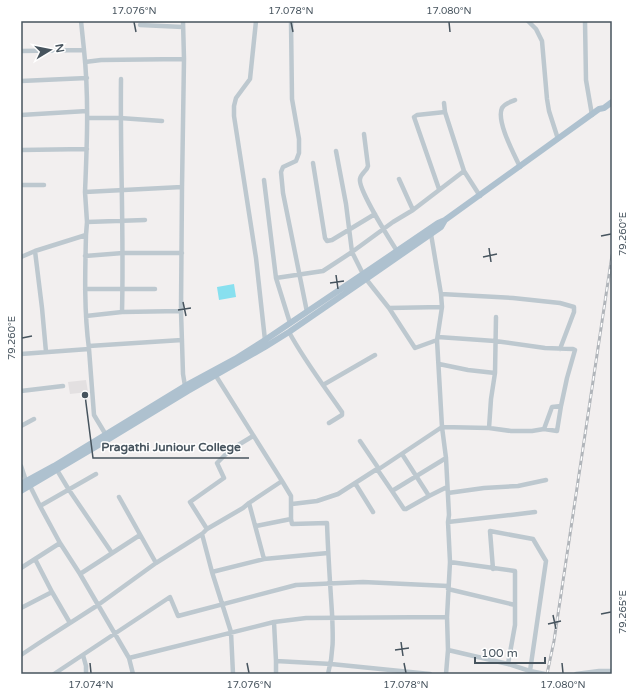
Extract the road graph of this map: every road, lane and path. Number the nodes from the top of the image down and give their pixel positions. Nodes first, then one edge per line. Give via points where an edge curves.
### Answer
1 (81, 21) edge
2 (183, 21) edge
3 (256, 21) edge
4 (291, 21) edge
5 (528, 21) edge
6 (585, 21) edge
7 (140, 24) dead end
8 (183, 27) junction
9 (84, 50) junction
10 (21, 51) edge
11 (184, 59) junction
12 (85, 62) junction
13 (87, 78) junction
14 (121, 79) dead end
15 (21, 81) edge
16 (612, 97) edge
17 (516, 100) dead end
18 (612, 102) edge
19 (444, 103) dead end
20 (599, 109) junction
21 (87, 111) junction
22 (445, 112) junction
23 (21, 115) edge
24 (592, 115) junction
25 (87, 118) junction
26 (120, 118) junction
27 (162, 121) dead end
28 (364, 134) dead end
29 (558, 139) junction
30 (87, 149) junction
31 (21, 150) edge
32 (336, 151) dead end
33 (313, 163) dead end
34 (520, 167) junction
35 (464, 171) junction
36 (399, 179) dead end
37 (264, 180) dead end
38 (44, 184) dead end
39 (21, 185) edge
40 (182, 187) junction
41 (440, 189) junction
42 (122, 190) junction
43 (85, 192) junction
44 (480, 196) junction
45 (413, 210) junction
46 (375, 214) junction
47 (122, 220) junction
48 (145, 220) dead end
49 (445, 220) junction
50 (87, 222) junction
51 (384, 229) junction
52 (349, 230) junction
53 (431, 234) junction
54 (86, 235) junction
55 (35, 251) junction
56 (397, 251) junction
57 (182, 252) junction
58 (352, 252) junction
59 (123, 253) junction
60 (85, 256) junction
61 (21, 257) edge
62 (300, 275) junction
63 (365, 277) junction
64 (276, 278) junction
65 (85, 289) junction
66 (155, 289) dead end
67 (123, 290) junction
68 (441, 294) junction
69 (442, 307) junction
70 (389, 308) junction
71 (181, 310) junction
72 (122, 312) junction
73 (307, 312) junction
74 (86, 316) junction
75 (496, 317) dead end
76 (290, 324) junction
77 (289, 332) junction
78 (438, 338) junction
79 (182, 340) junction
80 (266, 340) junction
81 (496, 341) junction
82 (89, 347) junction
83 (560, 349) junction
84 (46, 352) junction
85 (21, 354) edge
86 (374, 355) dead end
87 (438, 364) junction
88 (495, 373) junction
89 (216, 376) junction
90 (323, 385) junction
91 (63, 386) dead end
92 (186, 386) junction
93 (21, 391) edge
94 (561, 406) junction
95 (34, 419) dead end
96 (329, 423) dead end
97 (21, 426) edge
98 (442, 428) junction
99 (489, 428) junction
100 (544, 429) junction
101 (106, 435) junction
102 (253, 436) junction
103 (360, 441) dead end
104 (402, 454) junction
105 (446, 458) junction
106 (21, 466) edge
107 (57, 470) junction
108 (96, 474) dead end
109 (416, 476) junction
110 (546, 480) dead end
111 (282, 481) junction
112 (355, 483) junction
113 (26, 484) edge
114 (448, 487) junction
115 (69, 490) junction
116 (21, 491) edge
117 (392, 491) junction
118 (448, 493) junction
119 (429, 496) junction
120 (119, 498) dead end
121 (249, 502) junction
122 (292, 504) junction
123 (40, 506) junction
124 (373, 512) dead end
125 (535, 512) dead end
126 (291, 519) junction
127 (448, 522) junction
128 (256, 526) junction
129 (207, 529) junction
130 (202, 534) junction
131 (140, 535) junction
132 (60, 543) junction
133 (112, 553) junction
134 (328, 553) junction
135 (35, 559) junction
136 (264, 559) junction
137 (450, 562) junction
138 (156, 563) junction
139 (21, 568) edge
140 (494, 569) junction
141 (212, 572) junction
142 (80, 574) junction
143 (331, 584) junction
144 (448, 587) junction
145 (52, 592) junction
146 (223, 604) junction
147 (98, 605) junction
148 (515, 605) junction
149 (21, 608) edge
150 (447, 617) junction
151 (332, 618) junction
152 (274, 622) junction
153 (70, 623) junction
154 (230, 632) junction
155 (115, 634) junction
156 (448, 650) junction
157 (21, 655) edge
158 (83, 655) junction
159 (129, 658) junction
160 (276, 661) junction
161 (331, 664) junction
162 (508, 664) junction
163 (379, 671) edge
164 (530, 671) junction
165 (612, 671) edge
166 (54, 674) edge
167 (86, 674) edge
168 (131, 674) edge
169 (233, 674) edge
170 (276, 674) edge
171 (328, 674) edge
172 (430, 674) edge
173 (446, 674) edge
174 (545, 674) edge
175 (576, 674) edge

1 - 9 street
2 - 8 street
3 - 80 street via 250,79 236,98 234,116
4 - 62 street via 292,99 299,153 296,161 283,167 281,172
5 - 29 street via 542,41 547,99
6 - 24 street via 586,80
7 - 8 street
8 - 11 street
9 - 10 street
9 - 12 street
11 - 12 street
11 - 40 street
12 - 13 street
13 - 15 street
13 - 21 street
14 - 26 street
16 - 20 main road
17 - 34 street via 505,105 500,115
18 - 20 main road
19 - 22 street
20 - 24 main road
21 - 23 street
21 - 25 street
22 - 35 street
22 - 41 street via 414,117
24 - 29 main road
25 - 26 street
25 - 30 street
26 - 27 street
26 - 42 street
28 - 46 street via 368,166 360,179 360,185
29 - 34 main road
30 - 31 street
30 - 43 street
32 - 52 street
33 - 52 street via 325,238 327,241 332,240
34 - 44 main road
35 - 41 street
35 - 44 street
36 - 45 street
37 - 64 street
38 - 39 street
40 - 42 street
40 - 57 street
41 - 45 street
42 - 43 street
42 - 47 street
43 - 50 street
44 - 49 main road
45 - 51 street
46 - 51 street
46 - 52 street
47 - 48 street
47 - 50 street
47 - 59 street
49 - 53 main road via 441,227
49 - 56 main road
50 - 54 street
51 - 56 street
51 - 58 street
52 - 58 street
53 - 63 main road
53 - 68 street
54 - 55 street
54 - 60 street
55 - 61 street
55 - 84 street
56 - 63 main road
57 - 59 street
57 - 71 street
58 - 62 street via 323,271
58 - 63 street
59 - 60 street
59 - 67 street
60 - 65 street
62 - 64 street
62 - 73 street
63 - 70 street
63 - 73 main road
63 - 77 main road
64 - 76 street
65 - 67 street
65 - 74 street
66 - 67 street
67 - 72 street
68 - 69 street
68 - 83 street via 513,298 574,307
69 - 70 street
69 - 78 street
70 - 78 street via 415,348
71 - 72 street
71 - 79 street
72 - 74 street
73 - 76 main road
74 - 82 street
75 - 81 street
76 - 80 main road
77 - 89 main road
77 - 90 street
78 - 81 street
78 - 87 street
79 - 82 street
79 - 92 street
80 - 92 main road
81 - 83 street
81 - 88 street
82 - 84 street
82 - 101 street via 94,415
83 - 94 street via 575,350
84 - 85 street
86 - 90 street
87 - 88 street
87 - 98 street
88 - 99 street
89 - 102 street
89 - 107 main road
90 - 96 street via 342,413
91 - 93 street
92 - 101 main road
94 - 100 street via 552,407
94 - 100 street via 557,431
95 - 97 street
98 - 99 street
98 - 104 street
98 - 105 street
99 - 100 street via 511,431
101 - 113 main road
102 - 111 street
102 - 129 street via 230,450 217,464 224,478 190,502
103 - 104 street via 379,469
104 - 109 street
105 - 109 street
105 - 114 street
106 - 113 street
107 - 113 main road
107 - 115 street
108 - 115 street
109 - 117 street
109 - 119 street
110 - 118 street via 518,486
111 - 121 street
111 - 122 street via 290,493
112 - 117 street via 377,469
112 - 122 street via 328,499
112 - 124 street
113 - 116 main road
113 - 123 street
114 - 118 street
114 - 119 street
115 - 123 street
115 - 133 street
117 - 119 street via 406,510
118 - 127 street
120 - 131 street
121 - 128 street
121 - 129 street
122 - 126 street
123 - 132 street
125 - 127 street
126 - 128 street
126 - 134 street via 291,523 294,524 327,523
127 - 137 street
128 - 136 street
129 - 130 street
130 - 138 street
130 - 141 street
131 - 133 street
131 - 138 street
132 - 135 street
132 - 142 street
133 - 142 street
134 - 136 street
134 - 143 street
135 - 139 street
135 - 145 street
136 - 141 street
137 - 140 street
137 - 144 street
138 - 147 street
140 - 148 street via 515,572
140 - 164 street via 490,531 533,539 546,561
141 - 146 street
142 - 147 street
143 - 144 street via 363,582
143 - 146 street via 296,585
143 - 151 street
144 - 148 street
144 - 150 street
145 - 149 street
145 - 153 street
146 - 154 street
146 - 155 street via 178,616 170,597
147 - 153 street
147 - 155 street
148 - 162 street via 515,625
150 - 151 street
150 - 156 street
151 - 152 street
151 - 161 street
152 - 154 street
152 - 160 street
153 - 157 street
154 - 159 street
154 - 169 street
155 - 158 street
155 - 159 street
156 - 162 street
156 - 173 street
158 - 166 street
158 - 167 street
159 - 168 street
160 - 161 street
160 - 170 street
161 - 163 street
161 - 171 street
162 - 164 street
163 - 172 street
164 - 174 street
165 - 175 street

